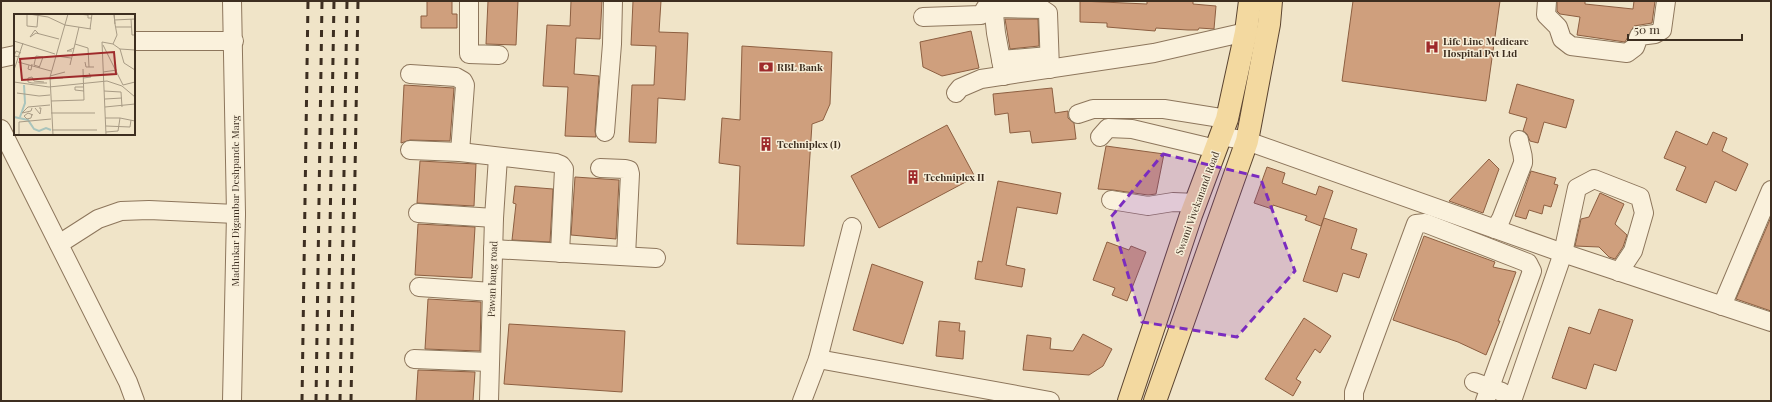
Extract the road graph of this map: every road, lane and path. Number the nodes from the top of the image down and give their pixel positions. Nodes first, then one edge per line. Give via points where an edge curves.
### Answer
1 (232, 1) edge
2 (469, 1) edge
3 (613, 1) edge
4 (990, 1) edge
5 (1250, 1) edge
6 (1271, 1) edge
7 (1547, 1) edge
8 (1666, 1) edge
9 (923, 17) dead end
10 (1246, 32) junction
11 (135, 41) edge
12 (234, 41) junction
13 (14, 55) edge
14 (499, 55) dead end
15 (1, 58) edge
16 (1049, 63) junction
17 (1002, 68) junction
18 (410, 74) dead end
19 (956, 93) dead end
20 (1078, 114) dead end
21 (1, 129) edge
22 (605, 132) dead end
23 (1221, 135) junction
24 (1100, 137) dead end
25 (1519, 140) dead end
26 (1247, 141) junction
27 (410, 150) dead end
28 (460, 152) junction
29 (498, 157) junction
30 (600, 168) dead end
31 (1771, 190) edge
32 (1111, 200) dead end
33 (1197, 203) junction
34 (418, 213) dead end
35 (236, 214) junction
36 (494, 218) junction
37 (1427, 220) junction
38 (852, 226) dead end
39 (1495, 229) junction
40 (59, 244) junction
41 (493, 249) junction
42 (560, 253) junction
43 (1563, 253) junction
44 (626, 256) junction
45 (656, 258) dead end
46 (1619, 272) junction
47 (419, 287) dead end
48 (492, 292) junction
49 (1722, 306) junction
50 (1771, 322) edge
51 (818, 358) junction
52 (414, 359) dead end
53 (490, 362) junction
54 (1483, 390) edge
55 (1513, 399) edge
56 (135, 401) edge
57 (232, 401) edge
58 (489, 401) edge
59 (496, 401) edge
60 (802, 401) edge
61 (1050, 401) edge
62 (1129, 401) edge
63 (1155, 401) edge
64 (1354, 401) edge

1 - 12 street, Madhukar Digambar Deshpande Marg
2 - 14 street via 469,54
3 - 22 street
4 - 9 street via 981,15
5 - 10 main road, Swami Vivekanand Road
6 - 26 main road
7 - 8 street via 1546,15 1558,27 1562,39 1571,46 1627,53 1635,47 1639,36 1655,34 1662,30
10 - 16 street via 1154,53
10 - 23 main road, Swami Vivekanand Road
11 - 12 street
12 - 35 street, Madhukar Digambar Deshpande Marg
13 - 15 street
16 - 17 street
16 - 17 street via 1048,13 1042,9 998,8 994,14
17 - 19 street via 960,88
18 - 28 street via 456,77 463,81 465,85
20 - 23 street via 1093,108 1164,109
21 - 40 street
23 - 24 street via 1108,128
23 - 26 street
23 - 33 main road, Swami Vivekanand Road
25 - 39 street via 1524,157 1523,163
26 - 37 street
26 - 63 main road
27 - 28 street
28 - 29 street
29 - 36 street, Pawan baug road
29 - 42 street via 556,163 564,169
30 - 44 street via 625,169 630,174
31 - 49 street
32 - 33 street via 1148,206 1173,202
33 - 62 main road, Swami Vivekanand Road
34 - 36 street
35 - 40 street via 121,211 98,219
35 - 57 street, Madhukar Digambar Deshpande Marg
36 - 41 street, Pawan baug road
37 - 39 street
37 - 54 street via 1528,263 1532,271
37 - 64 street via 1416,224 1354,392
38 - 51 street
39 - 43 street
40 - 56 street
41 - 42 street
41 - 48 street, Pawan baug road
42 - 44 street
43 - 46 street
43 - 46 street via 1577,188 1594,179 1640,197 1644,213 1633,251
43 - 55 street
44 - 45 street
46 - 49 street
47 - 48 street
48 - 53 street, Pawan baug road
49 - 50 street
51 - 60 street
51 - 61 street
52 - 53 street
53 - 58 street, Pawan baug road
54 - 55 street
58 - 59 street

